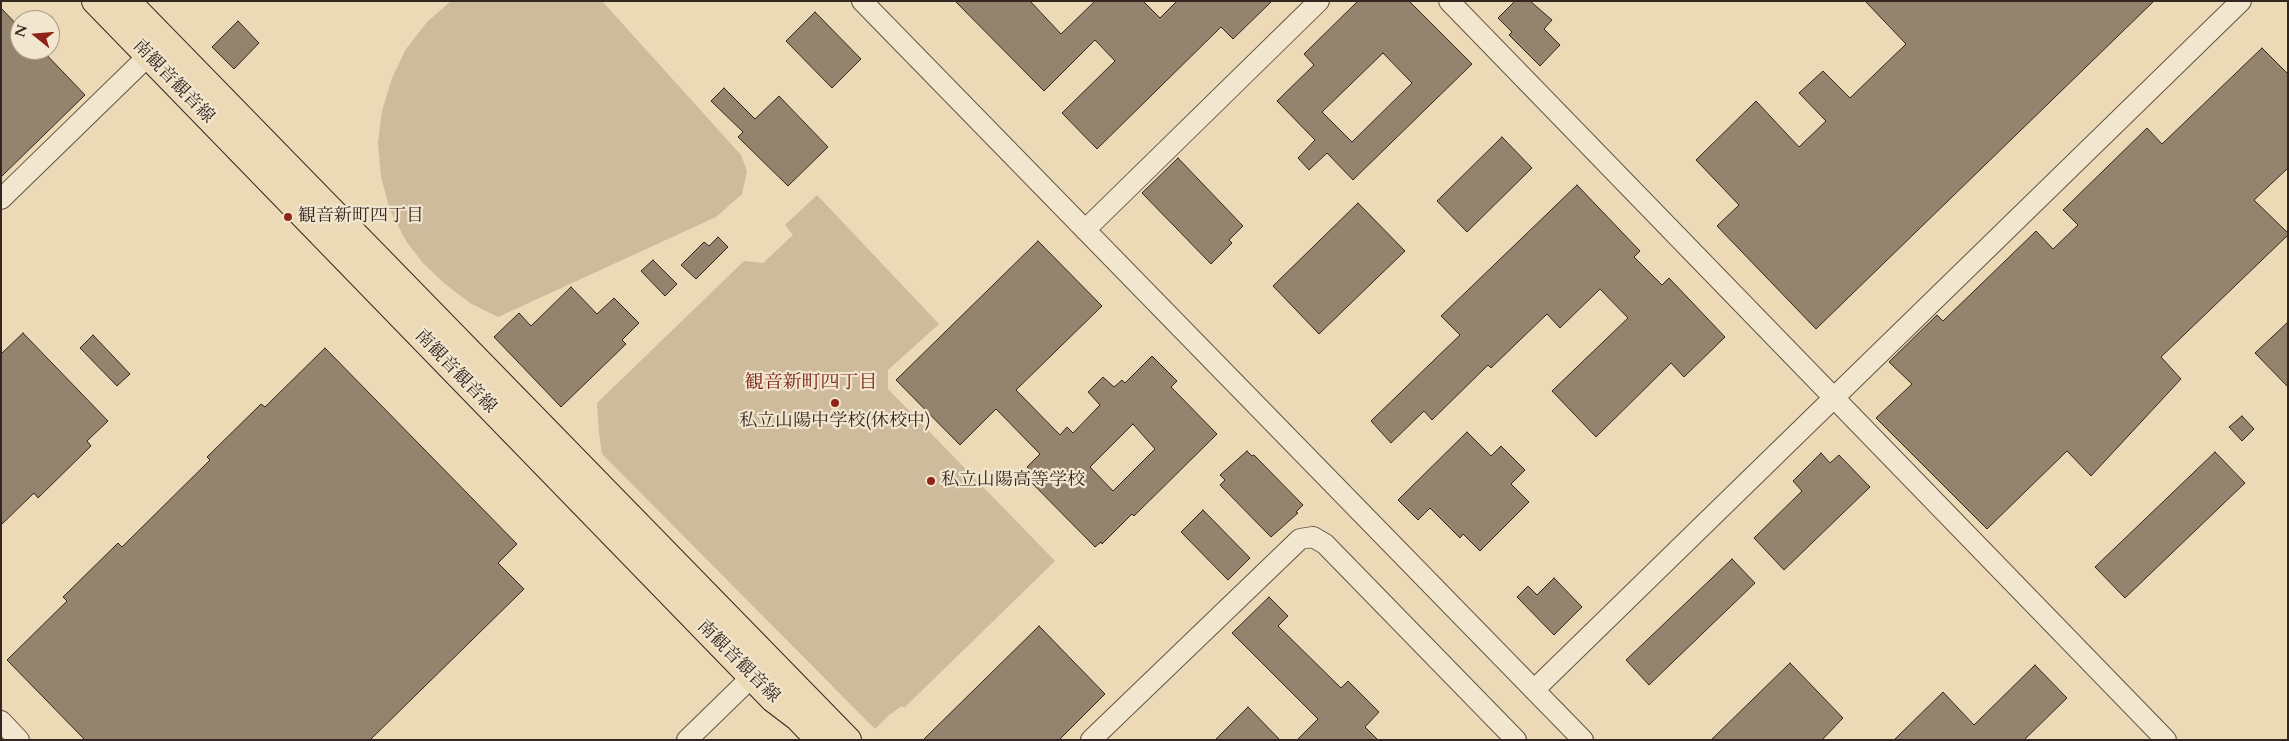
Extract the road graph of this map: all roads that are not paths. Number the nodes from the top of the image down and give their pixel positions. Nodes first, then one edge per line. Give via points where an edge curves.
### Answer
1 (95, 1) edge
2 (127, 1) edge
3 (862, 1) edge
4 (1319, 1) edge
5 (1449, 1) edge
6 (2241, 1) edge
7 (148, 56) junction
8 (1, 199) edge
9 (1085, 230) junction
10 (1835, 398) junction
11 (761, 668) junction
12 (1534, 690) junction
13 (1, 721) edge
14 (19, 740) edge
15 (687, 740) edge
16 (819, 740) edge
17 (848, 740) edge
18 (1091, 740) edge
19 (1516, 740) edge
20 (1583, 740) edge
21 (2166, 740) edge

1 - 7 main road, 南観音観音線
2 - 11 main road, 南観音観音線
3 - 9 street
4 - 9 street
5 - 10 street
6 - 10 street
7 - 8 street
7 - 11 main road, 南観音観音線
9 - 12 street
10 - 12 street
10 - 21 street
11 - 15 street
11 - 16 main road, 南観音観音線 via 773,699
11 - 17 main road, 南観音観音線
12 - 20 street
13 - 14 street
18 - 19 street via 1300,539 1313,537 1325,544

